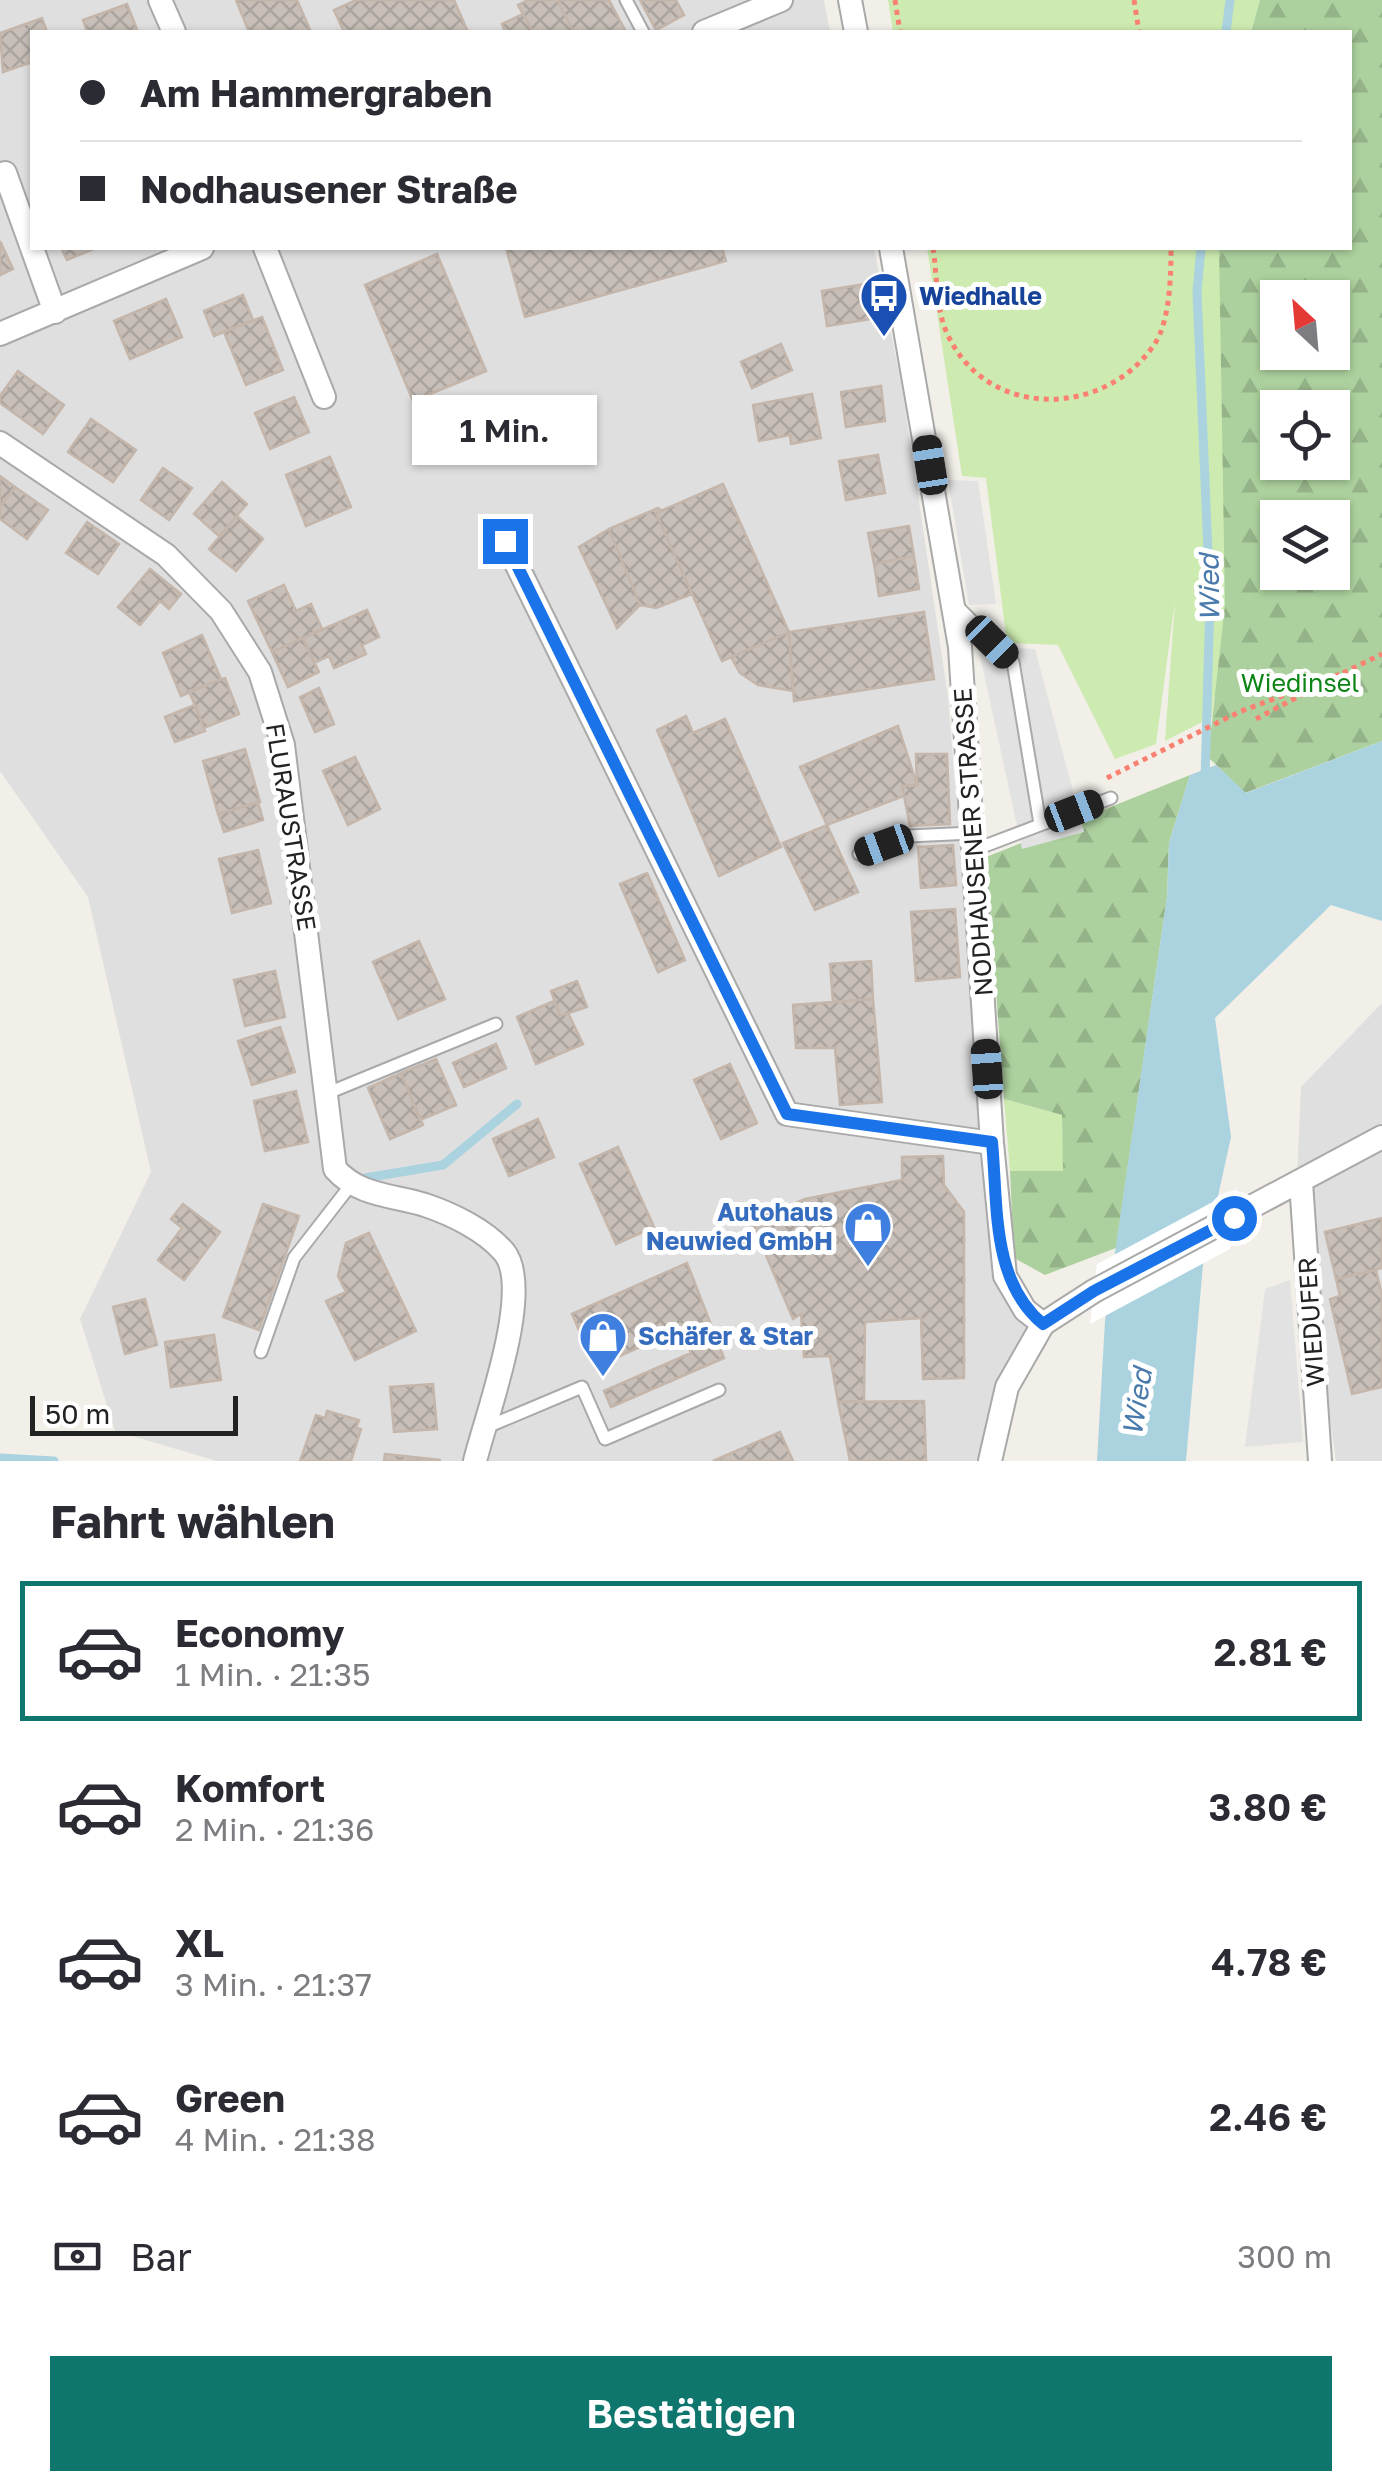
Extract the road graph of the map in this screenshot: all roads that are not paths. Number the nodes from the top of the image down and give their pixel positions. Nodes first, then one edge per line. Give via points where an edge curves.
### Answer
1 (160, 0) edge
2 (626, 0) edge
3 (781, 0) edge
4 (850, 0) edge
5 (173, 30) edge
6 (642, 30) edge
7 (709, 30) edge
8 (856, 30) edge
9 (5, 173) dead end
10 (30, 241) edge
11 (33, 250) edge
12 (197, 250) edge
13 (266, 250) edge
14 (890, 250) edge
15 (56, 312) junction
16 (0, 334) edge
17 (324, 397) dead end
18 (0, 443) edge
19 (505, 541) dead end
20 (952, 601) junction
21 (1111, 798) dead end
22 (1040, 824) junction
23 (973, 841) junction
24 (859, 854) dead end
25 (496, 1024) dead end
26 (328, 1093) junction
27 (1382, 1136) edge
28 (992, 1142) junction
29 (1301, 1182) junction
30 (350, 1186) junction
31 (1043, 1324) junction
32 (261, 1352) dead end
33 (720, 1390) dead end
34 (483, 1429) junction
35 (476, 1461) edge
36 (990, 1461) edge
37 (1320, 1461) edge

1 - 5 street
2 - 6 lane
3 - 7 street
4 - 8 street
9 - 10 street
11 - 15 street
12 - 15 street
13 - 17 street
14 - 20 street, NODHAUSENER STRASSE
15 - 16 street
18 - 26 street, FLURAUSTRASSE via 166,555 221,610 260,672 283,745
19 - 28 street via 787,1114
20 - 22 lane via 1013,662
20 - 23 street, NODHAUSENER STRASSE
21 - 22 lane
22 - 23 lane
23 - 24 lane via 909,836
23 - 28 street, NODHAUSENER STRASSE
25 - 26 lane
26 - 30 street, FLURAUSTRASSE via 335,1169
27 - 29 street
28 - 31 street, NODHAUSENER STRASSE via 1006,1276
29 - 31 street
29 - 37 street, WIEDUFER
30 - 32 lane via 294,1258
30 - 34 street via 428,1206 473,1226 506,1254 516,1294
31 - 36 street via 1008,1387
33 - 34 lane via 606,1439 582,1386
34 - 35 street

